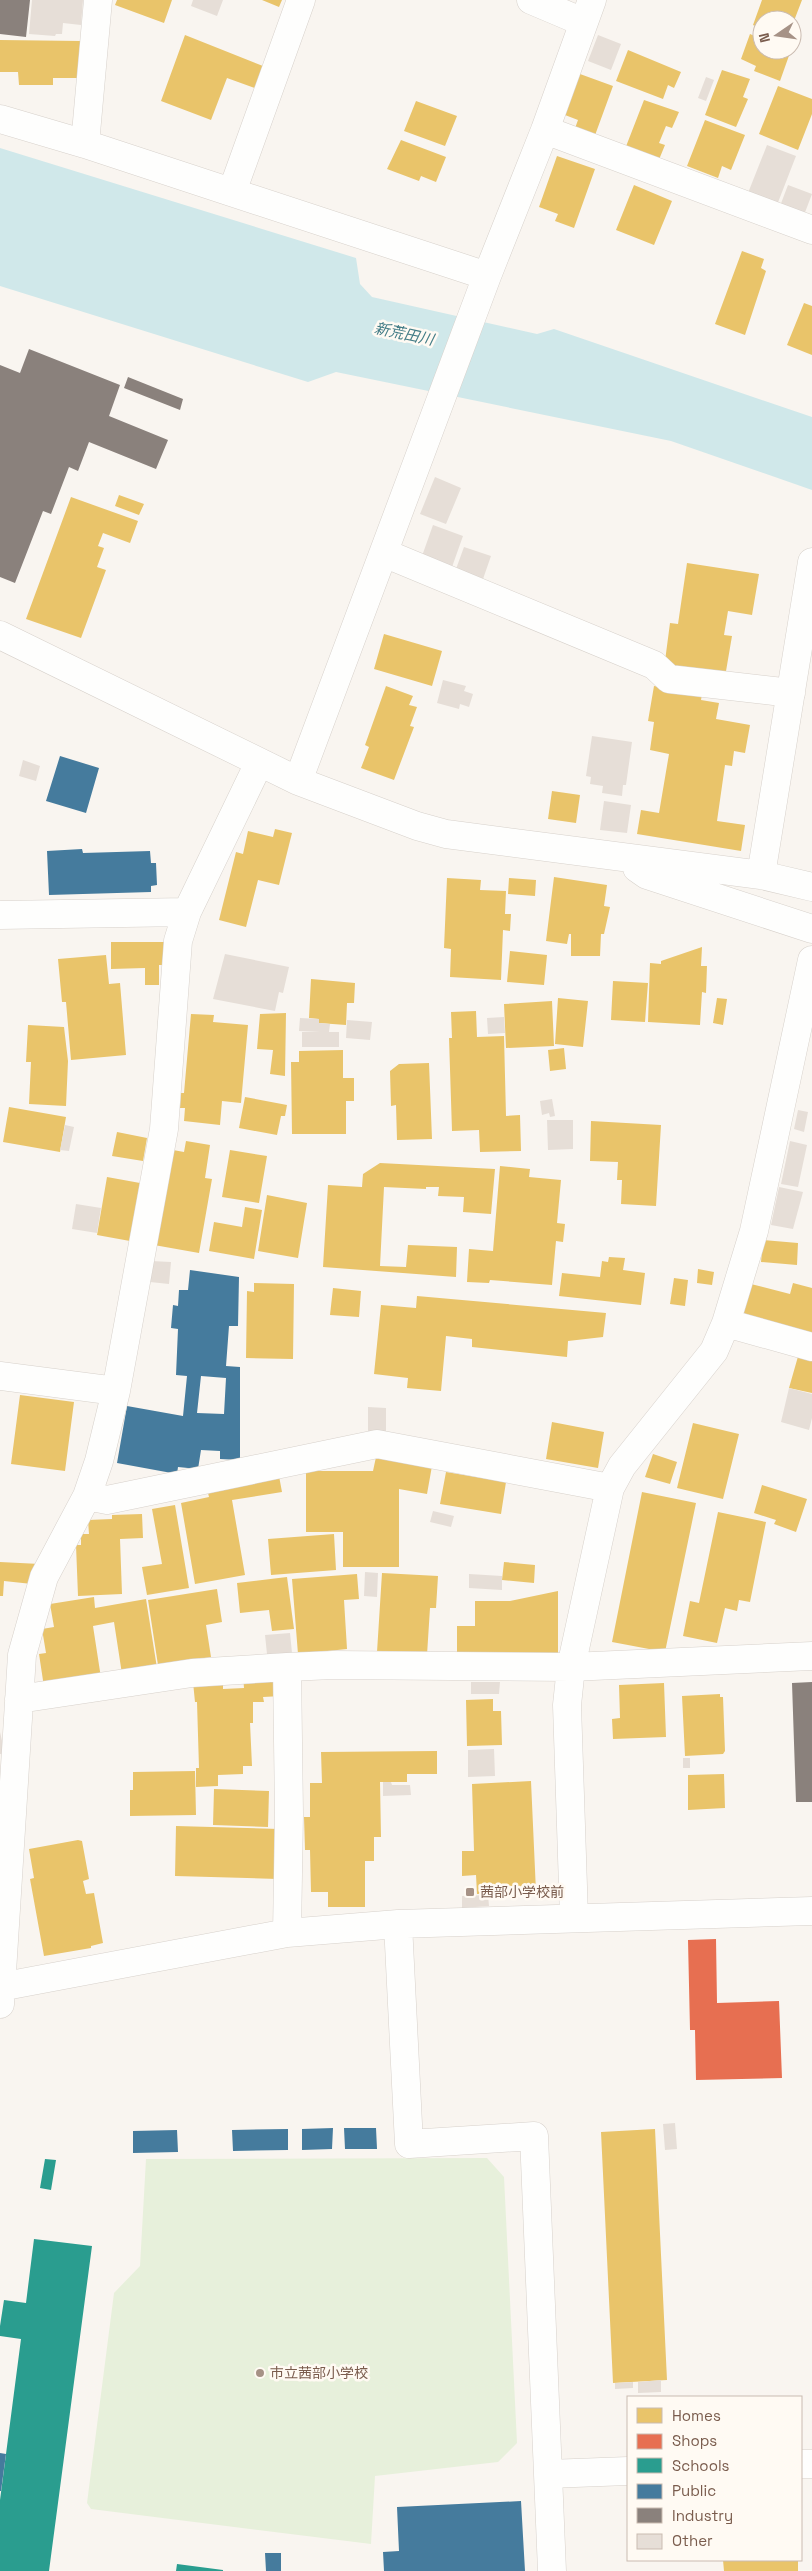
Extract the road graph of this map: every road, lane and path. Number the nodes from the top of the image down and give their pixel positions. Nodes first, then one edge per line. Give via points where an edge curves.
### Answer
1 (98, 0) edge
2 (301, 0) edge
3 (531, 0) edge
4 (587, 11) edge
5 (0, 119) edge
6 (545, 130) junction
7 (85, 144) junction
8 (232, 192) junction
9 (812, 230) edge
10 (484, 285) junction
11 (384, 553) junction
12 (812, 562) edge
13 (0, 634) edge
14 (791, 693) junction
15 (259, 764) junction
16 (298, 782) junction
17 (624, 857) junction
18 (762, 875) junction
19 (812, 887) edge
20 (187, 912) junction
21 (0, 915) edge
22 (812, 929) edge
23 (812, 960) edge
24 (726, 1323) junction
25 (812, 1347) edge
26 (0, 1376) edge
27 (116, 1391) junction
28 (610, 1488) junction
29 (87, 1496) junction
30 (11, 1653) edge
31 (812, 1656) edge
32 (287, 1667) junction
33 (571, 1667) junction
34 (19, 1699) junction
35 (812, 1911) edge
36 (574, 1917) junction
37 (398, 1924) junction
38 (287, 1933) junction
39 (1, 1993) edge
40 (627, 2471) edge
41 (548, 2474) junction
42 (552, 2571) edge

1 - 7 street
2 - 8 street
3 - 4 street
4 - 6 street
5 - 7 street
6 - 9 street
6 - 10 street
7 - 8 street
8 - 10 street
10 - 11 street
11 - 14 street via 654,665 669,679
11 - 16 street
12 - 14 street
13 - 15 street
14 - 18 street
15 - 16 street
15 - 20 street
16 - 17 street via 446,834
17 - 18 street
17 - 22 street via 646,875
18 - 19 street
20 - 21 street
20 - 27 street via 178,941 164,1129
23 - 24 street via 754,1231
24 - 25 street
24 - 28 street via 714,1351 622,1466
26 - 27 street
27 - 29 street
28 - 29 street via 377,1444 107,1500
28 - 33 street
29 - 30 street via 44,1577
30 - 34 street
31 - 33 street
32 - 33 street
32 - 34 street via 192,1673
32 - 38 street via 290,1814
33 - 36 street via 567,1705
34 - 39 street
35 - 36 street
36 - 37 street
37 - 38 street
37 - 41 street via 409,2144 534,2136
38 - 39 street
40 - 41 street
41 - 42 street

